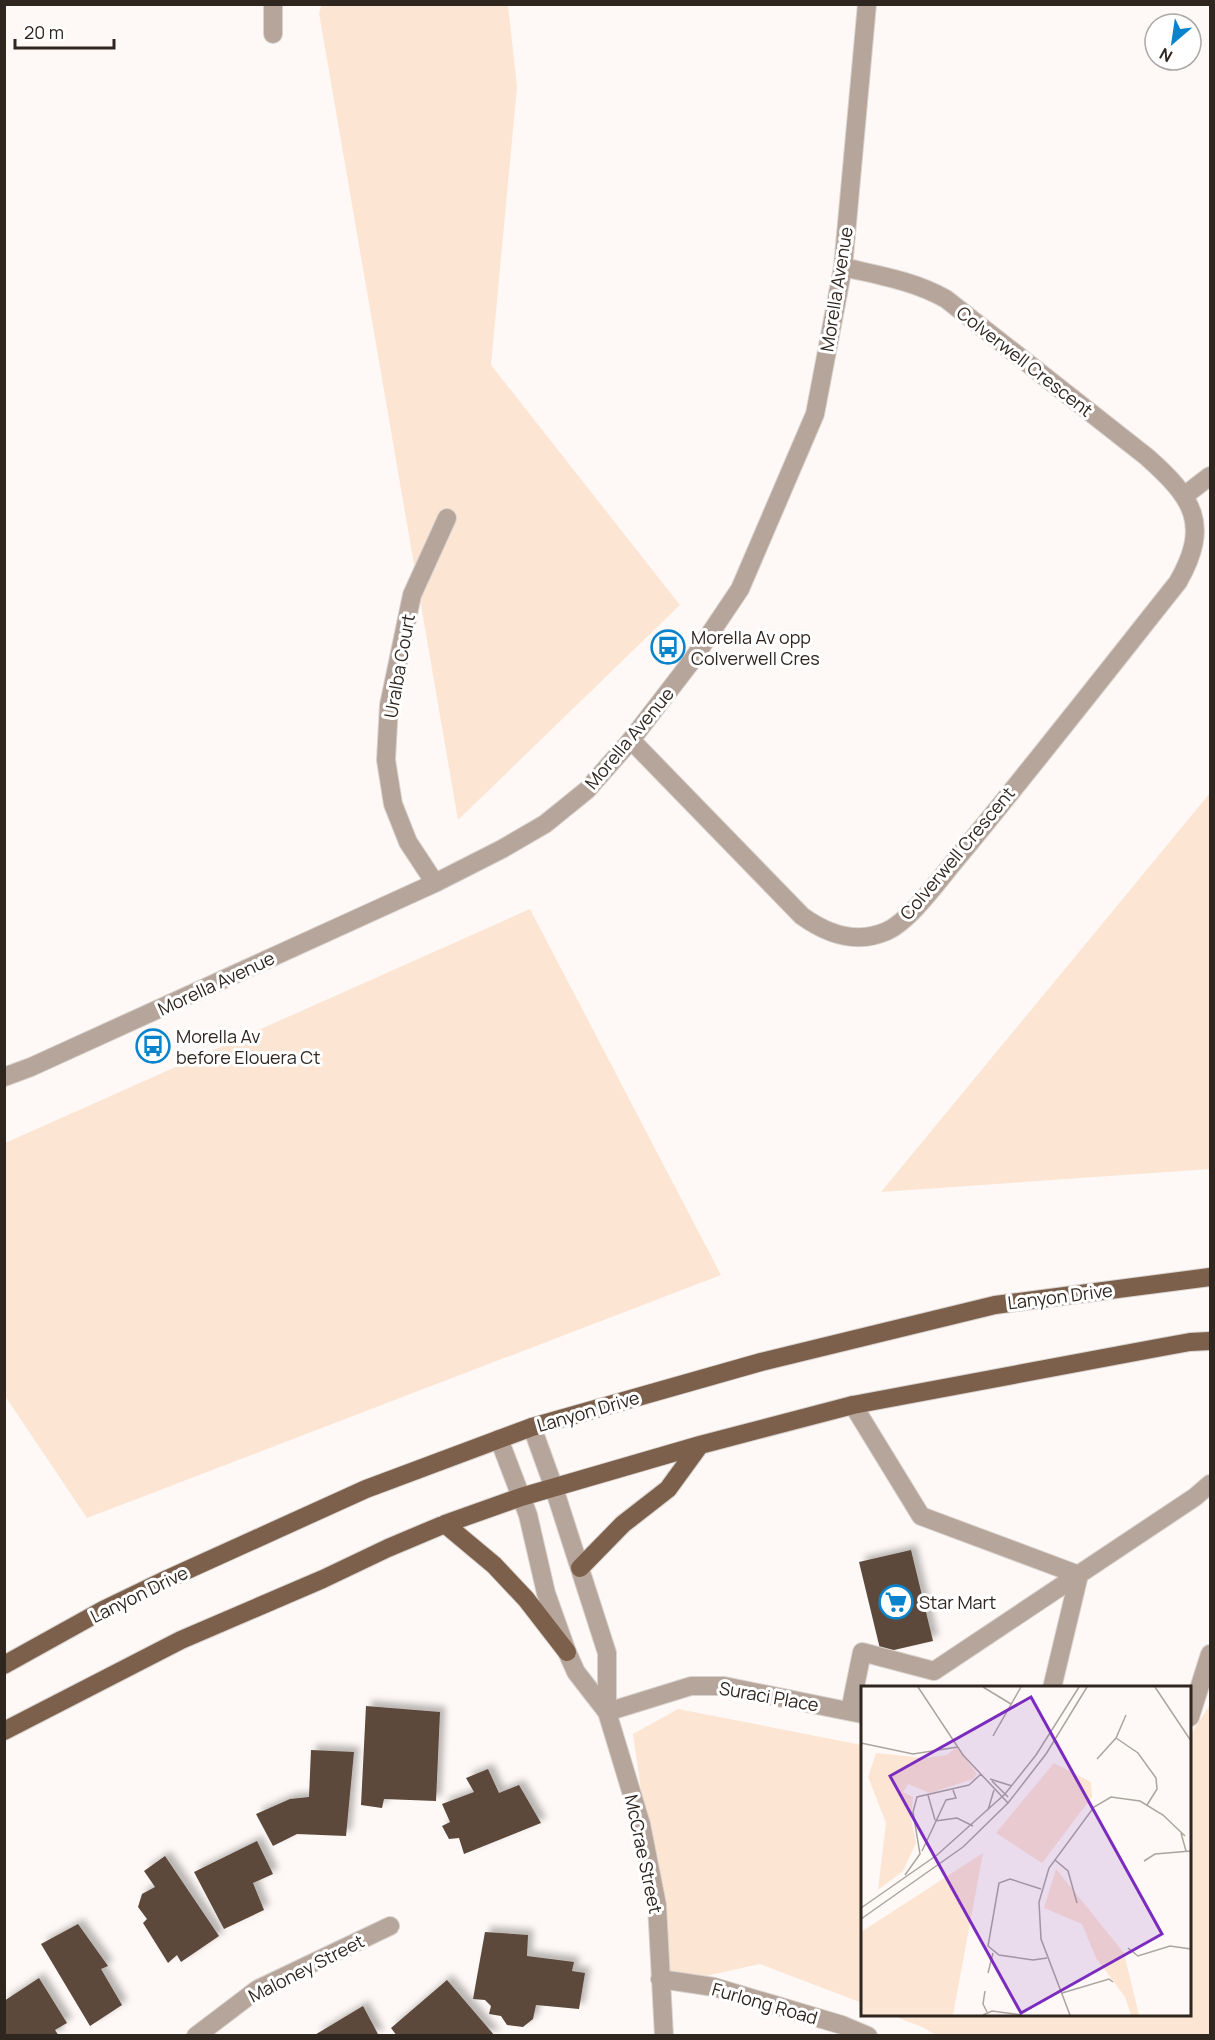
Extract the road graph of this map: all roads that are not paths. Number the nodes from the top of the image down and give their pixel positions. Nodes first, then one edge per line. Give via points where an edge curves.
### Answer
1 (273, 4) edge
2 (867, 4) edge
3 (273, 34) dead end
4 (843, 267) junction
5 (1210, 476) edge
6 (1184, 496) junction
7 (447, 518) dead end
8 (631, 740) junction
9 (435, 883) junction
10 (4, 1077) edge
11 (1210, 1277) edge
12 (1210, 1341) edge
13 (853, 1405) junction
14 (532, 1427) junction
15 (499, 1439) junction
16 (700, 1445) junction
17 (1210, 1484) edge
18 (554, 1488) junction
19 (521, 1497) junction
20 (445, 1524) junction
21 (580, 1568) junction
22 (1079, 1575) junction
23 (567, 1652) junction
24 (1210, 1654) edge
25 (4, 1665) edge
26 (1052, 1686) edge
27 (607, 1712) junction
28 (856, 1712) edge
29 (1191, 1714) edge
30 (4, 1731) edge
31 (390, 1926) dead end
32 (660, 1979) junction
33 (196, 2036) edge
34 (664, 2036) edge
35 (868, 2036) edge

1 - 3 street
2 - 4 street, Morella Avenue
4 - 6 street, Colverwell Crescent via 927,288 946,299 1147,457
4 - 8 street, Morella Avenue via 815,414 741,589
5 - 6 street
6 - 8 street, Colverwell Crescent via 1195,524 1195,543 1178,582 963,850 905,918 887,931 855,938 838,936 802,916
7 - 9 street, Uralba Court via 412,595 389,705 386,760 393,804 408,842
8 - 9 street, Morella Avenue via 586,790 545,824
9 - 10 street, Morella Avenue
11 - 14 main road, Lanyon Drive via 995,1305 760,1362
12 - 13 main road
13 - 16 main road
13 - 22 street via 921,1516
14 - 15 main road, Lanyon Drive
14 - 18 street, McCrae Street
15 - 19 street, McCrae Street
15 - 25 main road, Lanyon Drive via 366,1489 163,1581
16 - 18 main road
16 - 21 main road via 668,1489 622,1524
17 - 22 street
18 - 19 main road
18 - 21 street, McCrae Street
19 - 20 main road
19 - 23 street, McCrae Street via 546,1593
20 - 23 main road via 494,1565
20 - 30 main road via 181,1640
21 - 27 street, McCrae Street via 607,1653
22 - 26 street
22 - 28 street via 934,1671 862,1652
23 - 27 street, McCrae Street via 576,1672
24 - 29 street
27 - 28 street, Suraci Place via 691,1686 724,1686
27 - 32 street, McCrae Street via 641,1824 655,1893
31 - 33 street, Maloney Street via 258,1989
32 - 34 street, McCrae Street
32 - 35 street, Furlong Road via 714,1987

